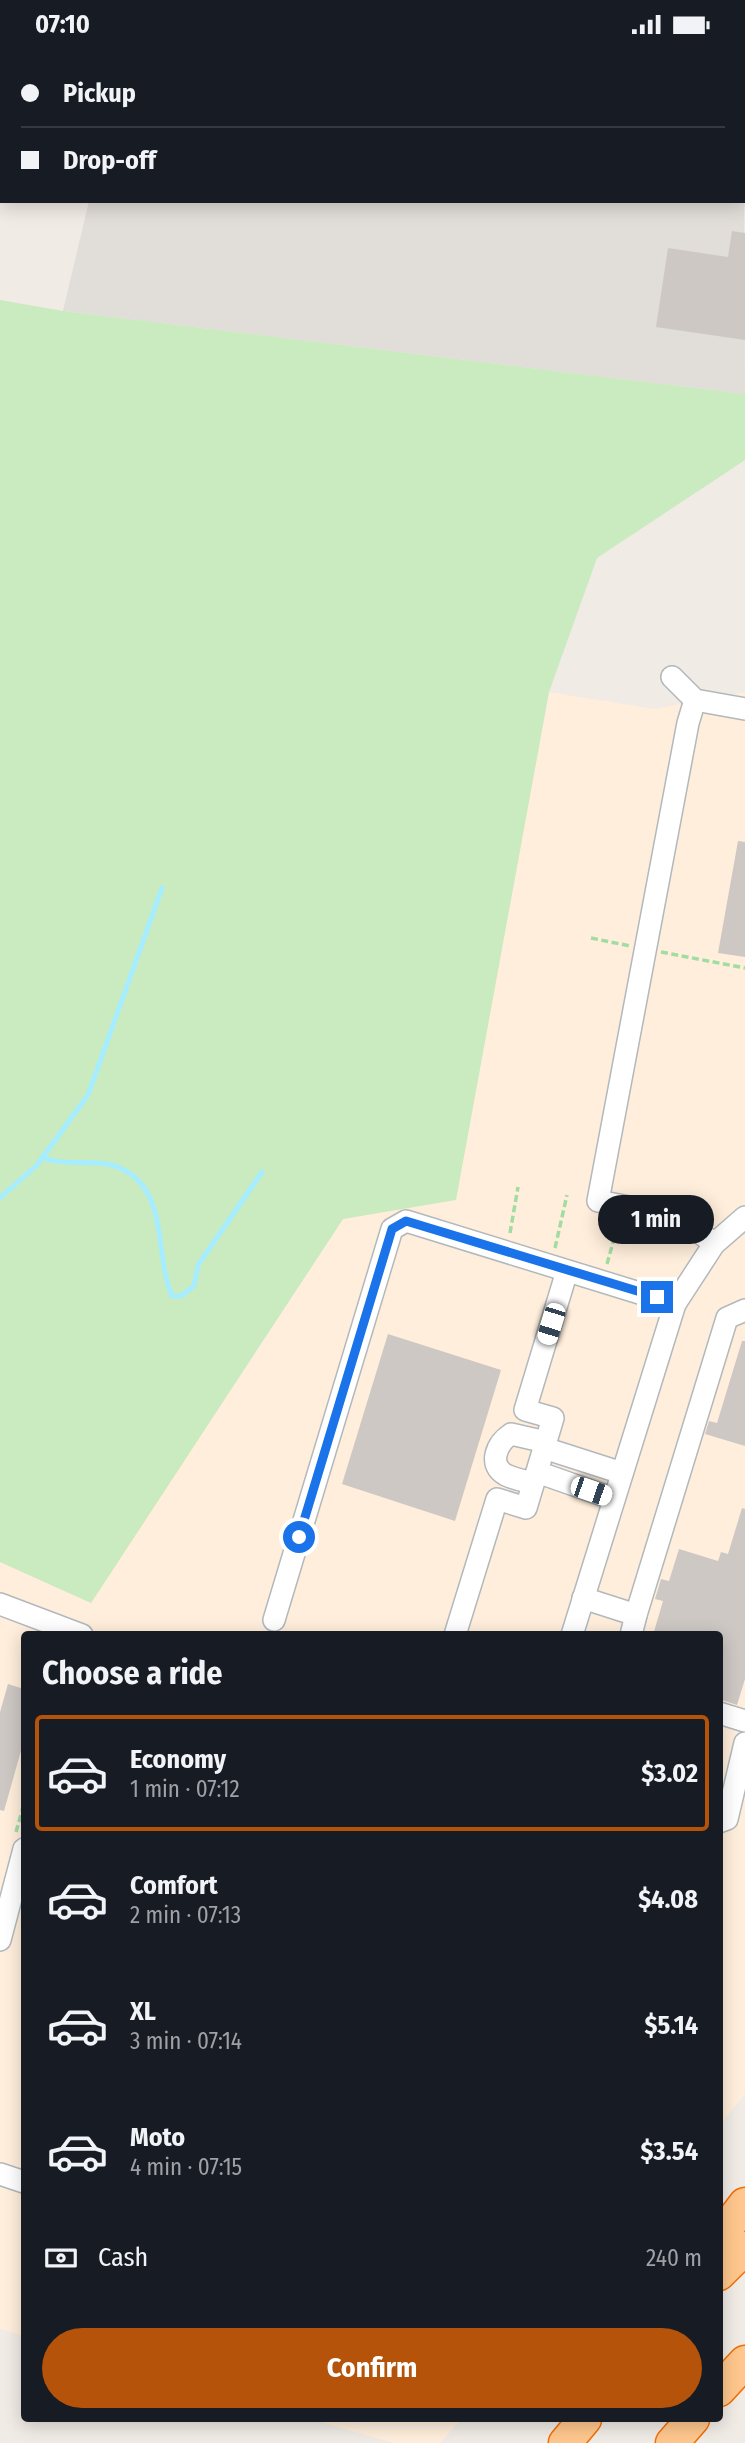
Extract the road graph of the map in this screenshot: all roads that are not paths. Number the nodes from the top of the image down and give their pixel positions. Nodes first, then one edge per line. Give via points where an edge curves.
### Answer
1 (672, 677) dead end
2 (695, 700) junction
3 (745, 709) edge
4 (745, 1217) edge
5 (714, 1244) junction
6 (558, 1268) junction
7 (675, 1304) junction
8 (745, 1310) edge
9 (545, 1445) junction
10 (622, 1473) junction
11 (535, 1478) junction
12 (614, 1499) junction
13 (583, 1598) junction
14 (0, 1604) edge
15 (274, 1620) dead end
16 (634, 1625) edge
17 (71, 1631) edge
18 (456, 1631) edge
19 (573, 1631) edge
20 (723, 1714) edge
21 (745, 1721) edge
22 (745, 1743) edge
23 (730, 1818) edge
24 (21, 1860) edge
25 (0, 1940) edge
26 (0, 2174) edge
27 (21, 2181) edge
28 (745, 2204) edge
29 (723, 2233) edge
30 (745, 2248) edge
31 (723, 2270) edge
32 (745, 2363) edge
33 (723, 2386) edge
34 (578, 2422) edge
35 (582, 2422) edge
36 (690, 2422) edge
37 (563, 2443) edge
38 (672, 2443) edge

1 - 2 street
2 - 3 street
2 - 5 street via 597,1201 681,1217
4 - 5 street
5 - 7 street
6 - 7 street
6 - 9 street via 526,1410 553,1418
6 - 15 street via 406,1221 392,1229
7 - 10 street
8 - 16 street via 727,1318
9 - 10 street
9 - 11 street
9 - 11 street via 511,1434 497,1450 495,1461 506,1475
10 - 12 street
11 - 12 street
11 - 18 street via 526,1508 497,1499
12 - 13 street
13 - 16 street
13 - 19 street
14 - 17 street
20 - 21 street
22 - 23 street
24 - 25 street
26 - 27 street
28 - 29 highway
30 - 31 highway
32 - 33 highway
34 - 37 highway
35 - 37 highway
36 - 38 highway

